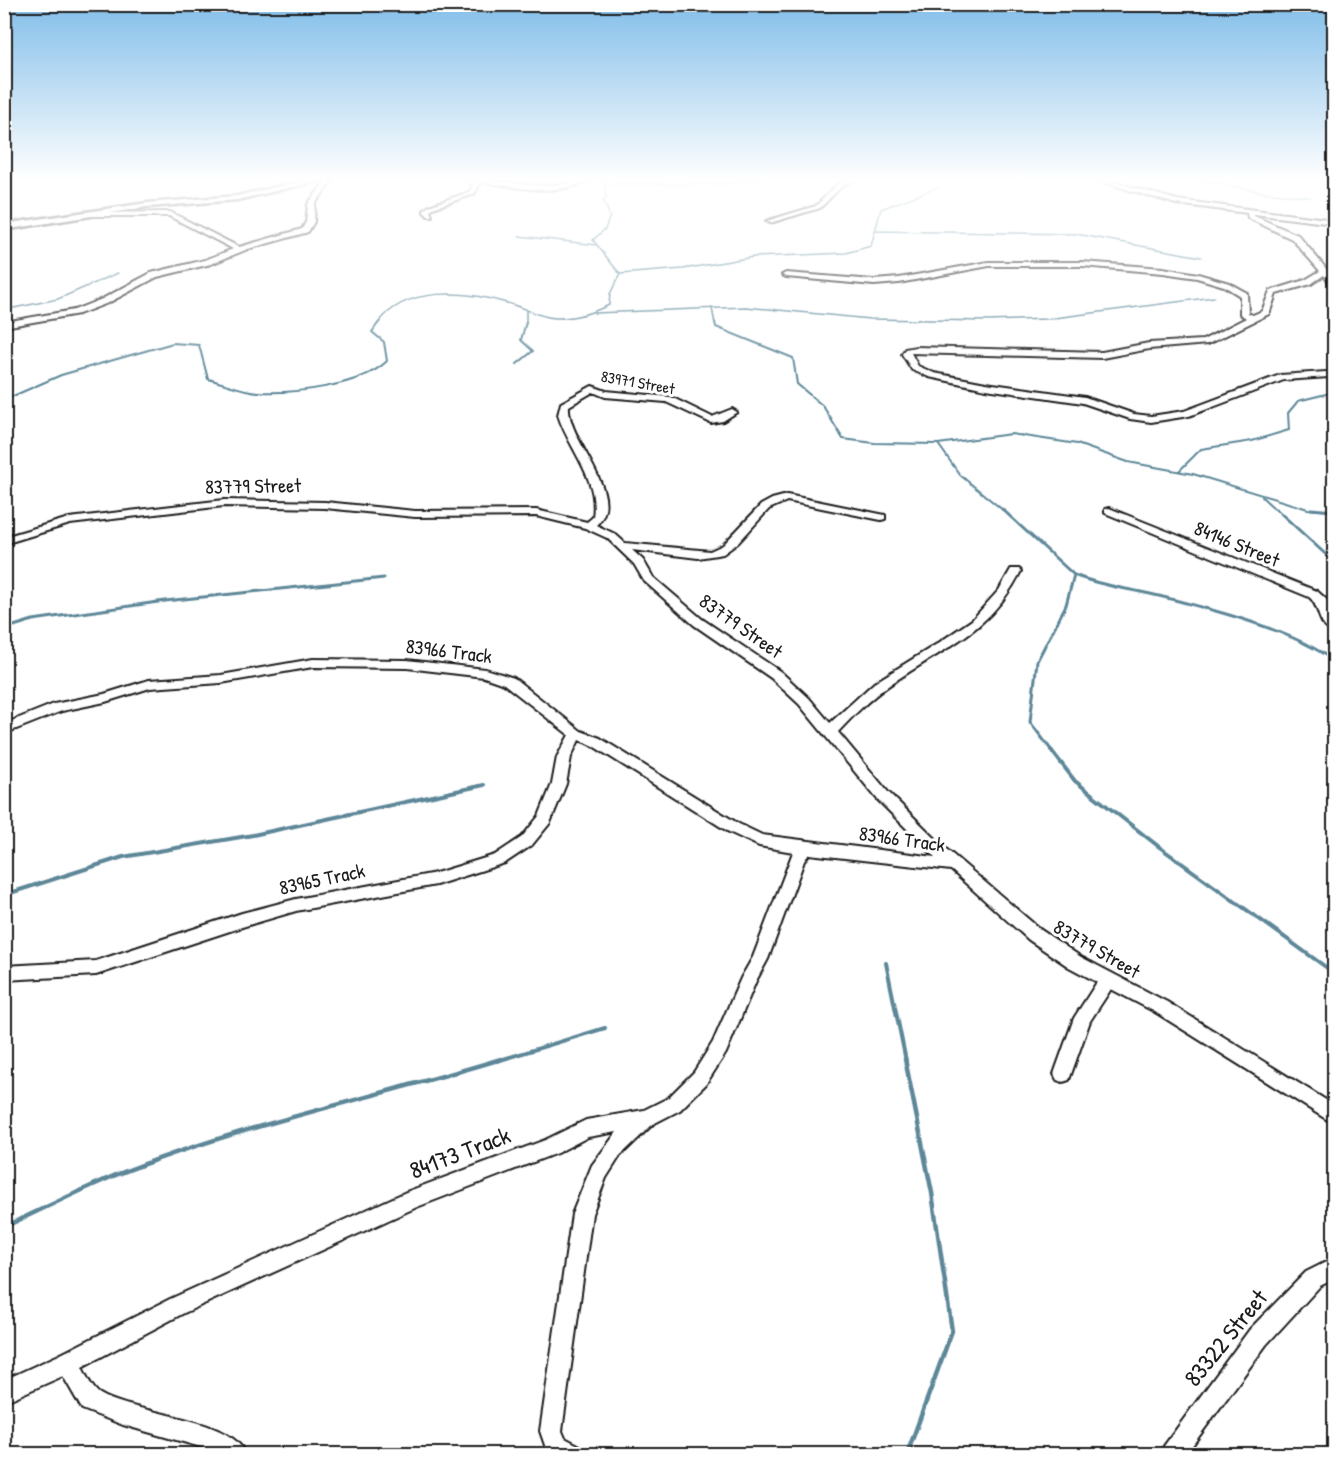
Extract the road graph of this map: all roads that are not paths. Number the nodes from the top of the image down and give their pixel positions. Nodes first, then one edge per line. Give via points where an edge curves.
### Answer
1 (232, 246) edge
2 (248, 246) edge
3 (1303, 246) edge
4 (238, 249) junction
5 (1325, 271) junction
6 (786, 275) dead end
7 (1335, 282) edge
8 (1254, 319) junction
9 (4, 325) edge
10 (1326, 375) dead end
11 (732, 412) dead end
12 (1109, 511) dead end
13 (881, 517) dead end
14 (589, 526) junction
15 (4, 541) edge
16 (621, 546) junction
17 (1015, 571) dead end
18 (1335, 628) edge
19 (4, 729) edge
20 (831, 731) junction
21 (576, 734) junction
22 (806, 847) junction
23 (954, 865) junction
24 (4, 973) edge
25 (1108, 979) junction
26 (1062, 1074) dead end
27 (1335, 1115) edge
28 (646, 1118) junction
29 (1335, 1268) edge
30 (68, 1363) junction
31 (4, 1391) edge
32 (234, 1455) edge
33 (572, 1455) edge
34 (1172, 1455) edge

1 - 4 street
2 - 4 street
3 - 5 street
4 - 9 street via 208,262 154,275 76,312
5 - 7 street
5 - 8 street via 1308,282 1272,293 1268,310
6 - 8 street via 878,282 988,264 1149,269 1231,285 1244,295 1244,314
8 - 10 street via 1205,342 1149,346 1102,355 916,350 906,354 909,363 922,372 1085,400 1133,417 1151,419 1186,414 1283,377
11 - 14 street, 83971 Street via 711,420 668,399 605,394 592,389 564,405 564,419 601,501 598,518
12 - 18 street, 84146 Street via 1313,594 1322,601 1324,616
13 - 16 street via 787,498 760,512 719,552
14 - 15 street, 83779 Street via 536,513 415,514 325,505 224,503 69,521
14 - 16 street, 83779 Street via 611,536
16 - 20 street, 83779 Street via 639,562 648,579 776,675
17 - 20 street via 1007,591 989,612 870,693
19 - 21 street, 83966 Track via 59,707 149,684 221,679 283,666 344,662 407,664 496,675 527,693
20 - 23 street, 83779 Street via 883,796
21 - 22 street, 83966 Track via 639,767 734,828 759,840
21 - 24 street, 83965 Track via 564,757 545,819 527,841 500,859 436,879 344,894 274,911 96,968
22 - 23 street, 83966 Track
22 - 28 street, 84173 Track via 797,858 760,959 710,1065 687,1093
23 - 25 street, 83779 Street via 1035,935
25 - 26 street via 1083,1018
25 - 27 street, 83779 Street via 1161,1006
28 - 30 street, 84173 Track via 586,1129 550,1147 413,1198 177,1306
28 - 33 street via 610,1152 582,1214 551,1431 556,1446
29 - 34 street, 83322 Street via 1313,1279 1258,1337
30 - 31 street, 84173 Track
30 - 32 street via 90,1401 214,1439

